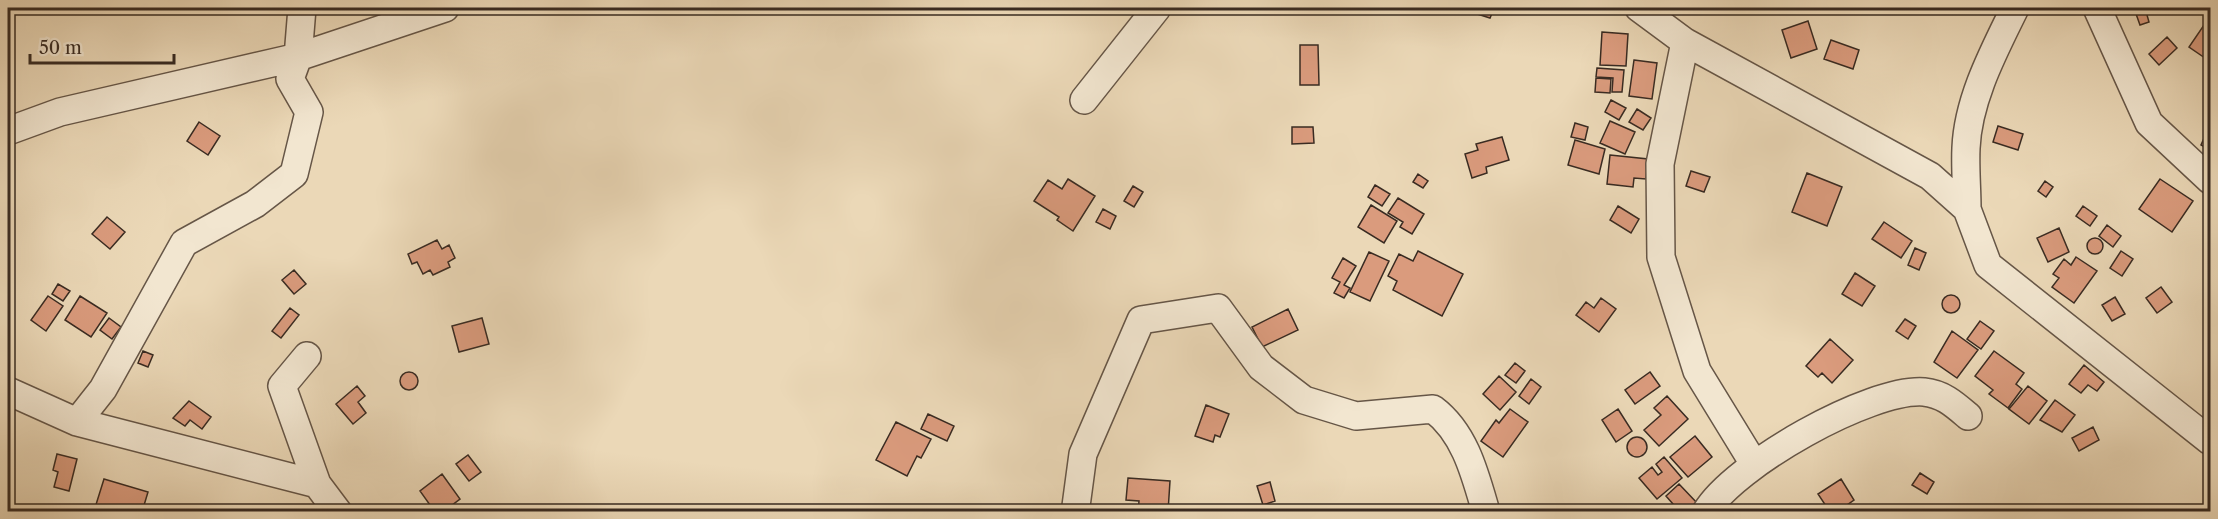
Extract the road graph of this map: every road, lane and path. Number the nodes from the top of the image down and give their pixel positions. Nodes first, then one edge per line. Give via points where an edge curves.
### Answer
1 (302, 8) edge
2 (445, 8) edge
3 (1157, 8) edge
4 (1640, 8) edge
5 (2015, 8) edge
6 (2097, 8) edge
7 (1686, 42) junction
8 (298, 57) junction
9 (1084, 100) dead end
10 (8, 132) edge
11 (2211, 180) edge
12 (1967, 209) junction
13 (307, 356) dead end
14 (8, 392) edge
15 (1968, 416) dead end
16 (77, 422) junction
17 (2211, 441) edge
18 (1754, 464) junction
19 (316, 484) junction
20 (338, 512) edge
21 (1077, 512) edge
22 (1486, 512) edge
23 (1706, 512) edge

1 - 8 street
2 - 8 street
3 - 9 street
4 - 7 street
5 - 12 street via 1988,62 1973,109 1966,146
6 - 11 street via 2150,123
7 - 12 street via 1930,176
7 - 18 street via 1660,164 1661,257 1697,371
8 - 10 street via 60,112
8 - 16 street via 290,79 309,112 294,174 255,204 184,243 103,389
12 - 17 street via 1988,265
13 - 19 street via 282,386
14 - 16 street
15 - 18 street via 1945,397 1899,393 1860,407
16 - 19 street
18 - 23 street
19 - 20 street
21 - 22 street via 1083,454 1141,320 1218,308 1261,367 1304,400 1356,416 1433,409 1449,421 1474,469

